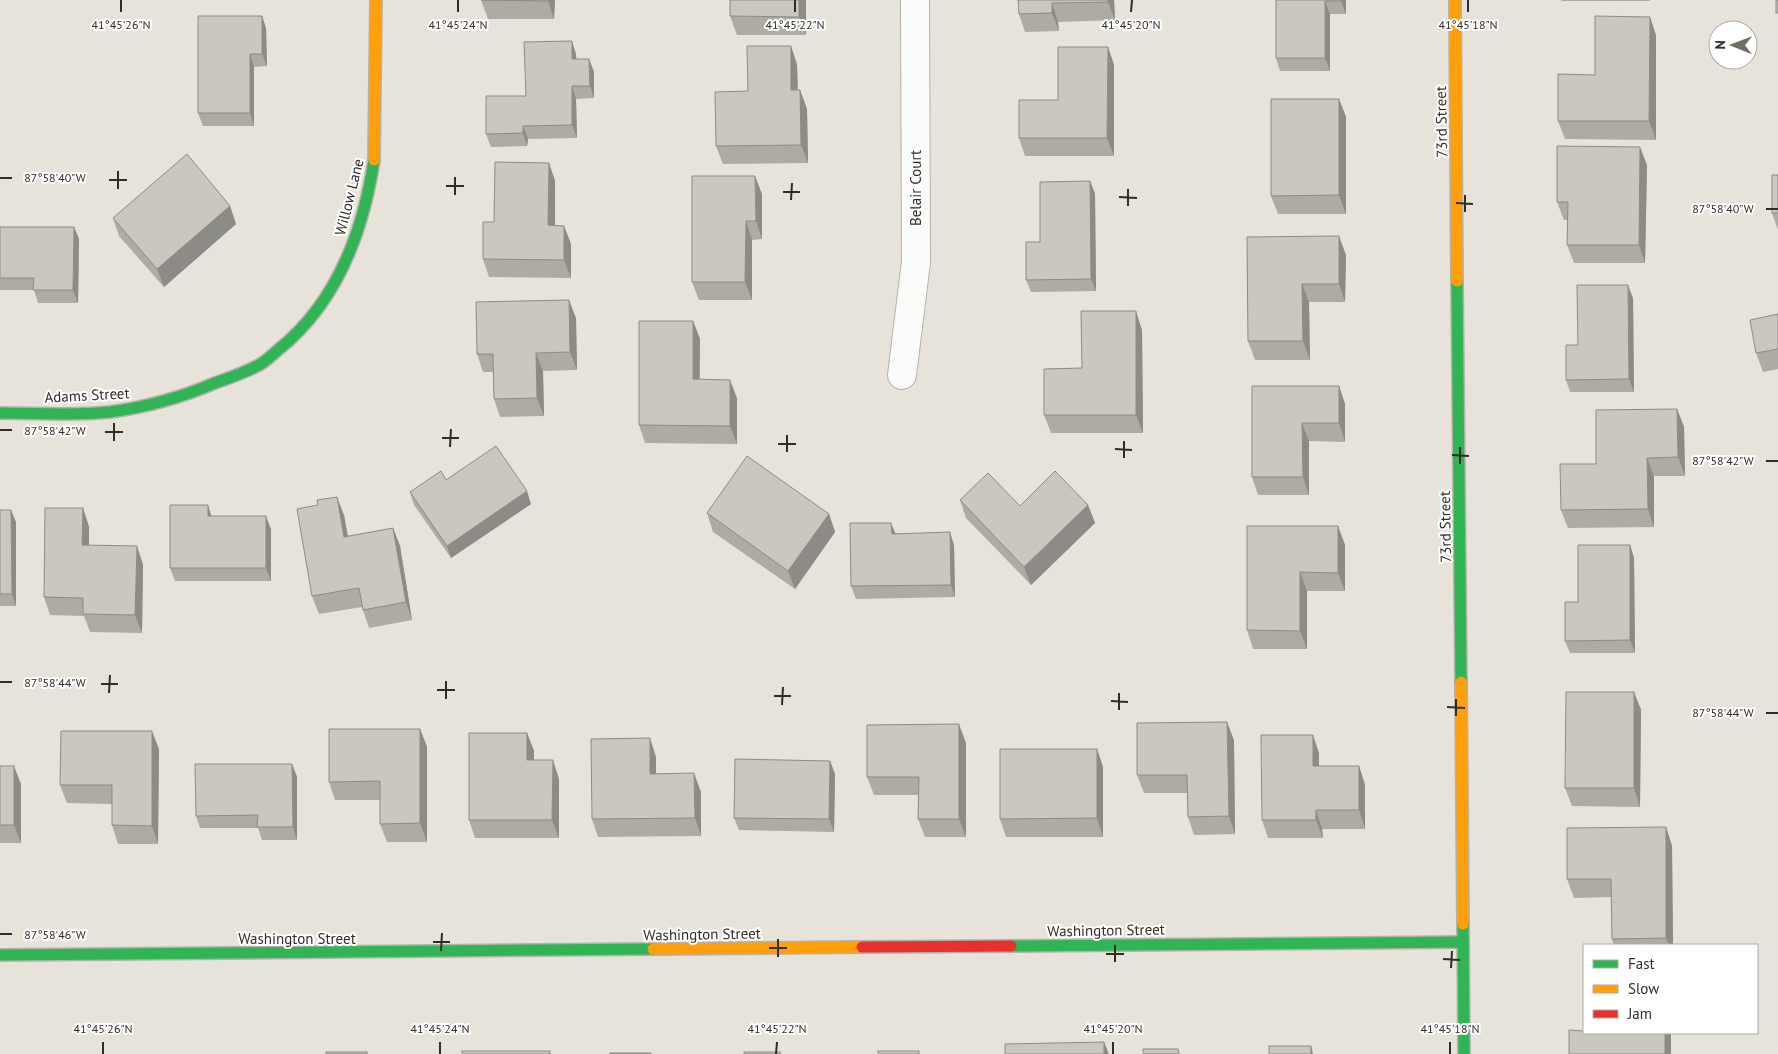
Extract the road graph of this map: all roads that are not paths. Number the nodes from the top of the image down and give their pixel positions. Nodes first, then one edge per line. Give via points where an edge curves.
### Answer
1 (376, 0) edge
2 (915, 0) edge
3 (1455, 0) edge
4 (258, 366) joint
5 (902, 375) dead end
6 (0, 412) edge
7 (1463, 942) junction
8 (0, 955) edge
9 (1464, 1054) edge

1 - 4 street, Willow Lane via 376,148 359,228 344,270 323,303 297,335
2 - 5 street, Belair Court via 916,262
3 - 7 street, 73rd Street
4 - 6 street, Adams Street via 179,398 144,407 107,412
7 - 8 street, Washington Street
7 - 9 street, 73rd Street

